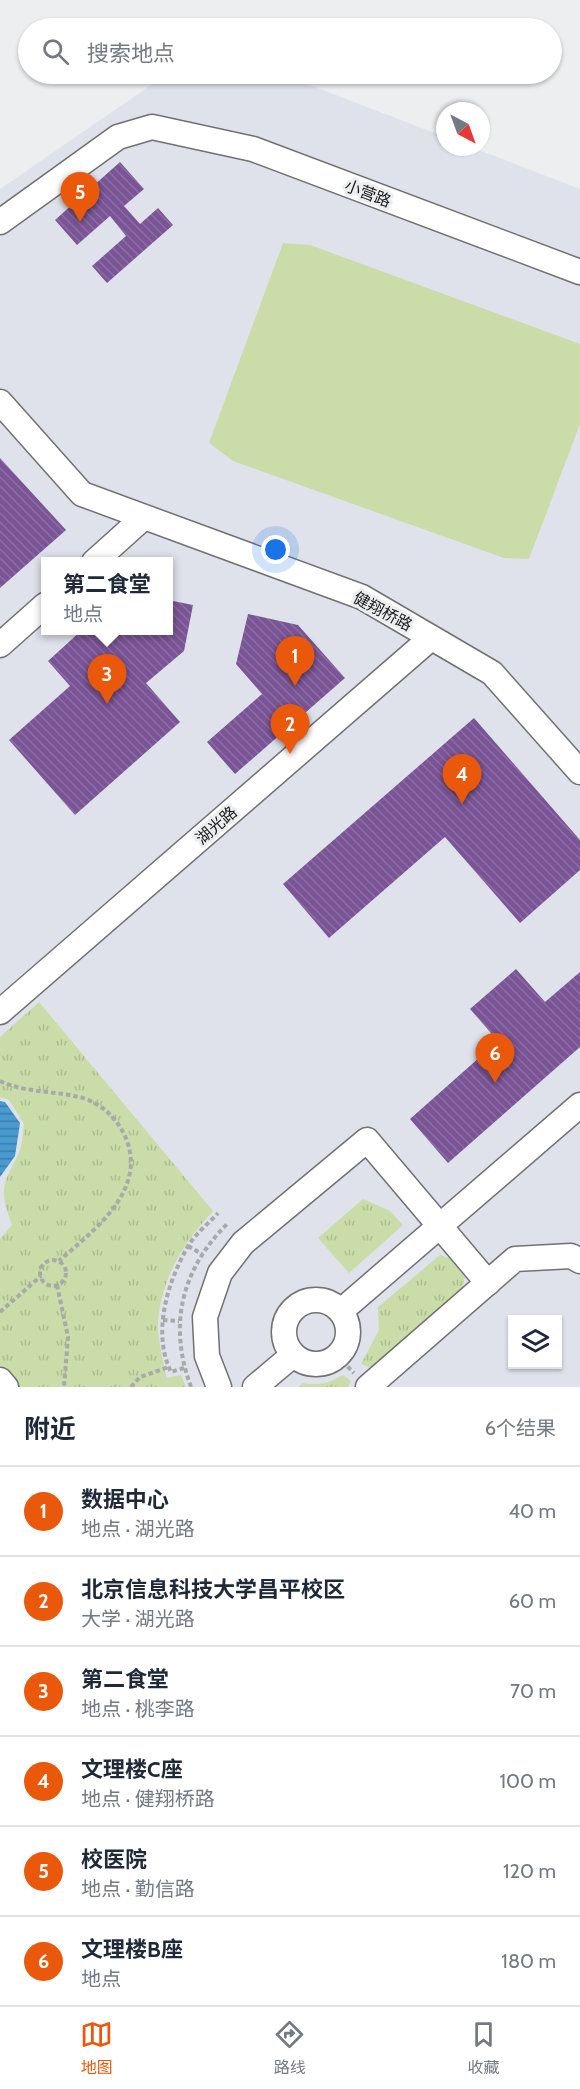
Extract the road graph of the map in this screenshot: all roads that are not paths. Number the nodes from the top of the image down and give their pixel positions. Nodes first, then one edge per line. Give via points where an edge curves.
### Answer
1 (0, 222) edge
2 (580, 272) edge
3 (0, 402) edge
4 (143, 518) junction
5 (99, 557) edge
6 (41, 609) edge
7 (431, 638) junction
8 (0, 645) edge
9 (580, 772) edge
10 (0, 1012) edge
11 (580, 1105) edge
12 (440, 1226) junction
13 (580, 1261) edge
14 (488, 1283) junction
15 (341, 1311) junction
16 (293, 1354) junction
17 (0, 1380) edge
18 (6, 1387) edge
19 (219, 1387) edge
20 (255, 1387) edge
21 (368, 1387) edge

1 - 2 street, 小营路 via 118,137 152,127 253,149
3 - 4 street, 健翔桥路 via 82,494
4 - 5 street
4 - 7 street, 健翔桥路 via 362,597
6 - 8 street
7 - 9 street, 健翔桥路 via 492,673
7 - 10 street, 湖光路
11 - 12 street
12 - 14 street
12 - 15 street
12 - 19 street via 367,1140 243,1243 220,1274 205,1317 207,1356
13 - 14 street via 571,1256 515,1259
14 - 21 street
15 - 16 street via 348,1335 337,1356 315,1364 303,1362
15 - 16 street via 319,1299 294,1308 284,1330 286,1344
16 - 20 street
17 - 18 street

